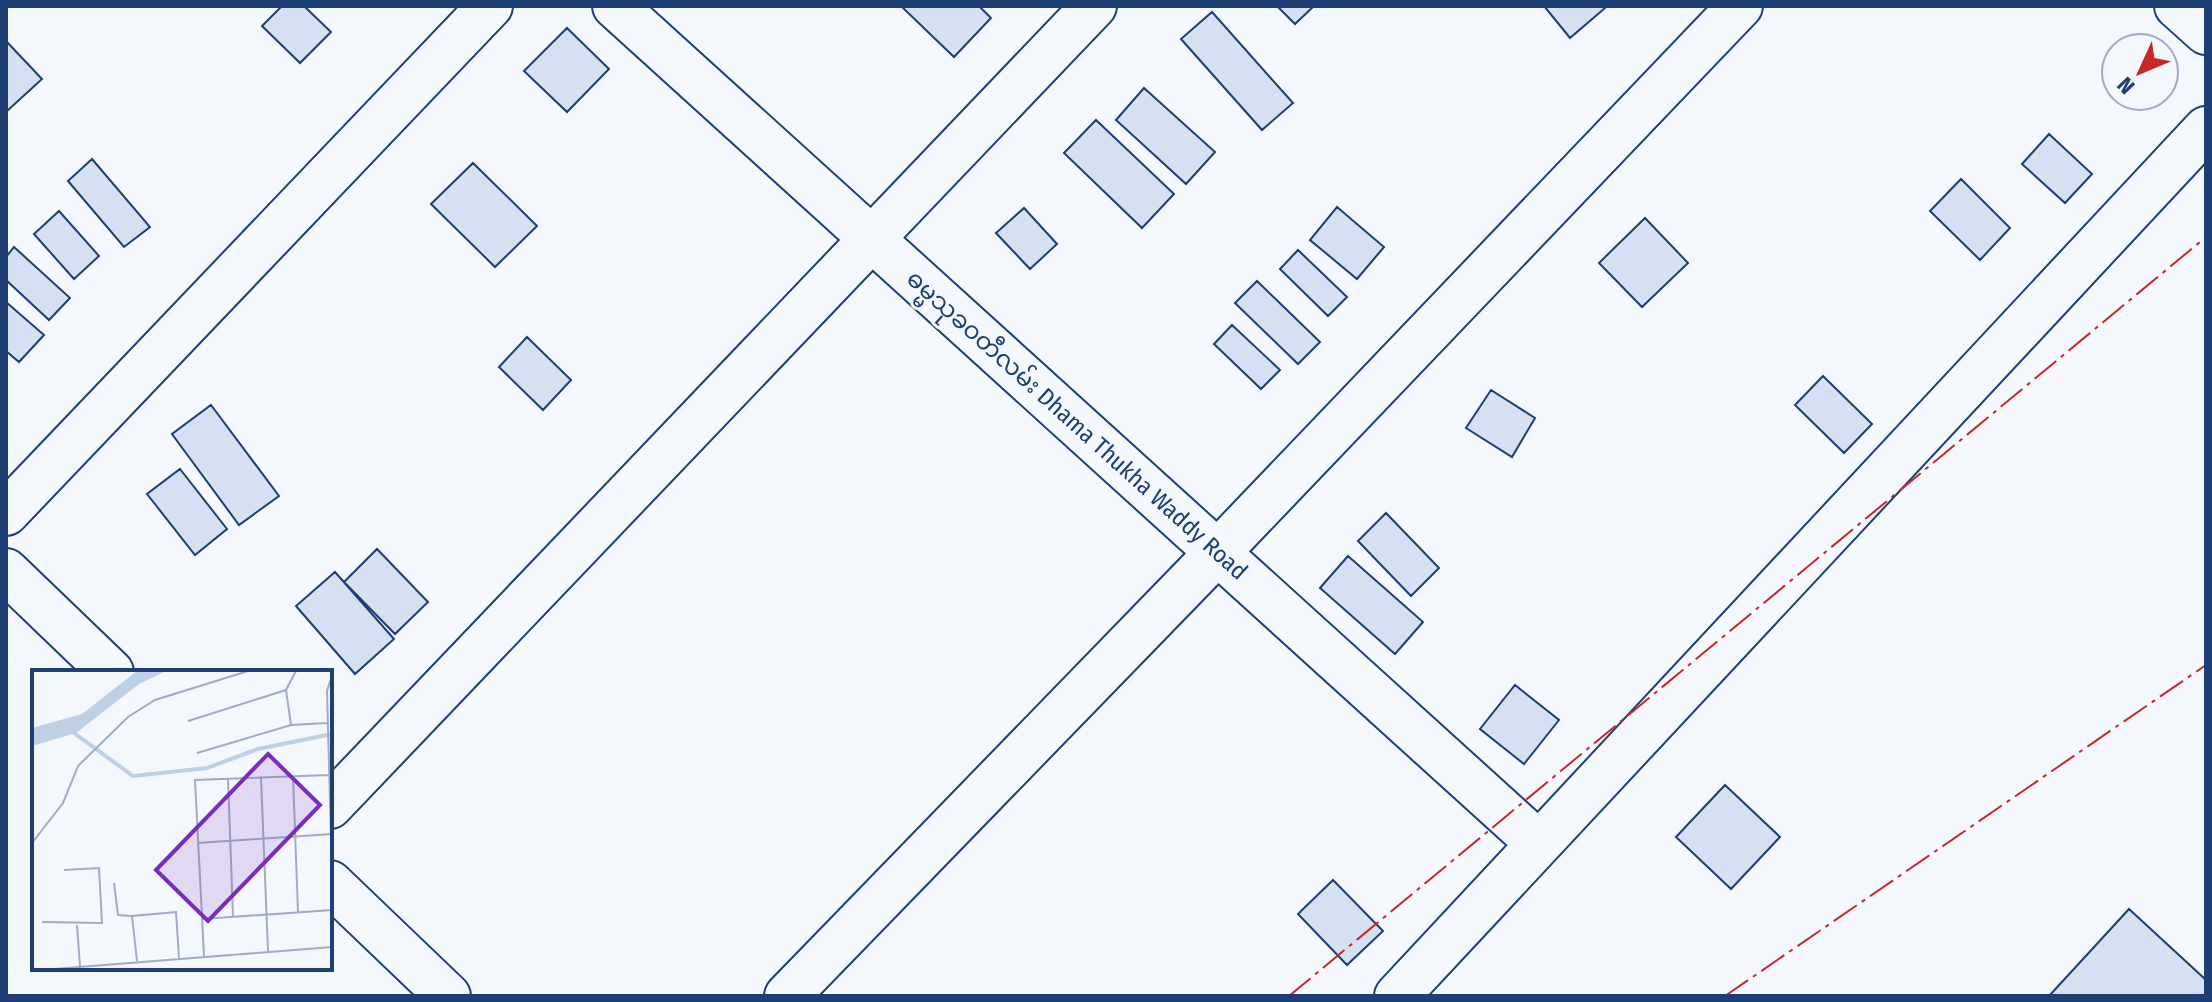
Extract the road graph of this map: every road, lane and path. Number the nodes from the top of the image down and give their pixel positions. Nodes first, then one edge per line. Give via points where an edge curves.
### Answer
1 (490, 6) edge
2 (615, 6) edge
3 (1094, 6) edge
4 (1740, 6) edge
5 (2177, 6) edge
6 (2206, 32) edge
7 (2206, 129) edge
8 (872, 239) junction
9 (6, 513) edge
10 (1218, 552) junction
11 (6, 571) edge
12 (109, 670) edge
13 (332, 804) edge
14 (1539, 844) junction
15 (332, 885) edge
16 (448, 996) edge
17 (787, 996) edge
18 (1397, 996) edge

1 - 9 street
2 - 8 street, ဓမ္မသုခဝတီလမ်း Dhama Thukha Waddy Road
3 - 8 street
4 - 10 street
5 - 6 street
7 - 14 street
8 - 10 street, ဓမ္မသုခဝတီလမ်း Dhama Thukha Waddy Road
8 - 13 street
10 - 14 street, ဓမ္မသုခဝတီလမ်း Dhama Thukha Waddy Road
10 - 17 street
11 - 12 street
14 - 18 street
15 - 16 street

